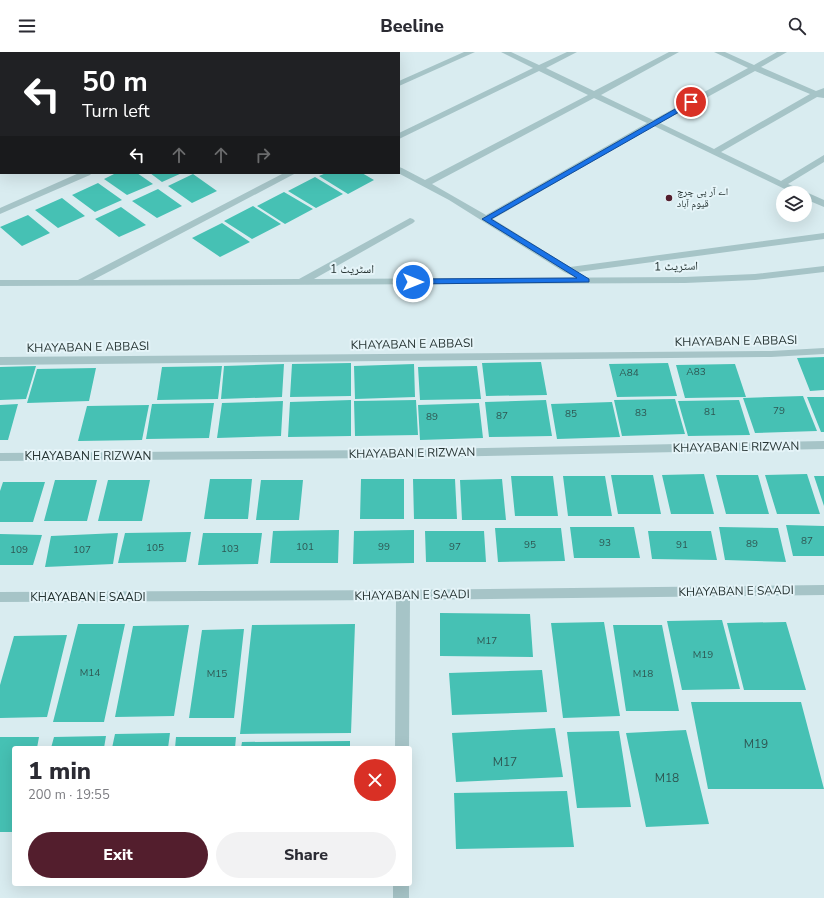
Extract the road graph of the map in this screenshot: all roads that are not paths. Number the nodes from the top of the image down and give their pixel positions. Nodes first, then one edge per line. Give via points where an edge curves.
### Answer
1 (471, 52) edge
2 (505, 52) edge
3 (573, 52) edge
4 (675, 52) edge
5 (718, 52) edge
6 (783, 52) edge
7 (539, 68) junction
8 (754, 68) junction
9 (400, 84) edge
10 (822, 94) edge
11 (594, 95) junction
12 (653, 123) junction
13 (400, 136) edge
14 (715, 152) junction
15 (824, 158) edge
16 (400, 171) edge
17 (85, 174) edge
18 (289, 174) edge
19 (425, 184) junction
20 (782, 184) junction
21 (786, 186) edge
22 (812, 198) edge
23 (824, 204) edge
24 (0, 211) edge
25 (486, 219) junction
26 (410, 221) dead end
27 (824, 236) edge
28 (824, 269) edge
29 (568, 270) junction
30 (586, 280) junction
31 (79, 282) junction
32 (301, 282) junction
33 (0, 283) edge
34 (824, 351) edge
35 (0, 361) edge
36 (824, 445) edge
37 (0, 457) edge
38 (824, 590) edge
39 (403, 595) junction
40 (0, 597) edge
41 (402, 746) edge
42 (401, 886) edge
43 (401, 898) edge

1 - 9 street
2 - 7 street
3 - 7 street
4 - 11 street
5 - 8 street
6 - 8 street
7 - 11 street
7 - 13 street
8 - 10 street
8 - 12 street
10 - 14 street
11 - 12 street
11 - 19 street
12 - 14 street
12 - 25 street
14 - 20 street
15 - 20 street
16 - 19 street
17 - 24 street
18 - 31 street
19 - 25 street
20 - 21 street
22 - 23 street
25 - 29 street
26 - 32 street
27 - 29 street
28 - 30 street, اسٹریٹ 1 via 755,277
29 - 30 street
30 - 32 street, اسٹریٹ 1
31 - 32 street, اسٹریٹ 1
31 - 33 street, اسٹریٹ 1
34 - 35 street, KHAYABAN E ABBASI via 755,355
36 - 37 street, KHAYABAN E RIZWAN via 392,454
38 - 39 street, KHAYABAN E SAADI
39 - 40 street, KHAYABAN E SAADI
39 - 41 street
42 - 43 street

